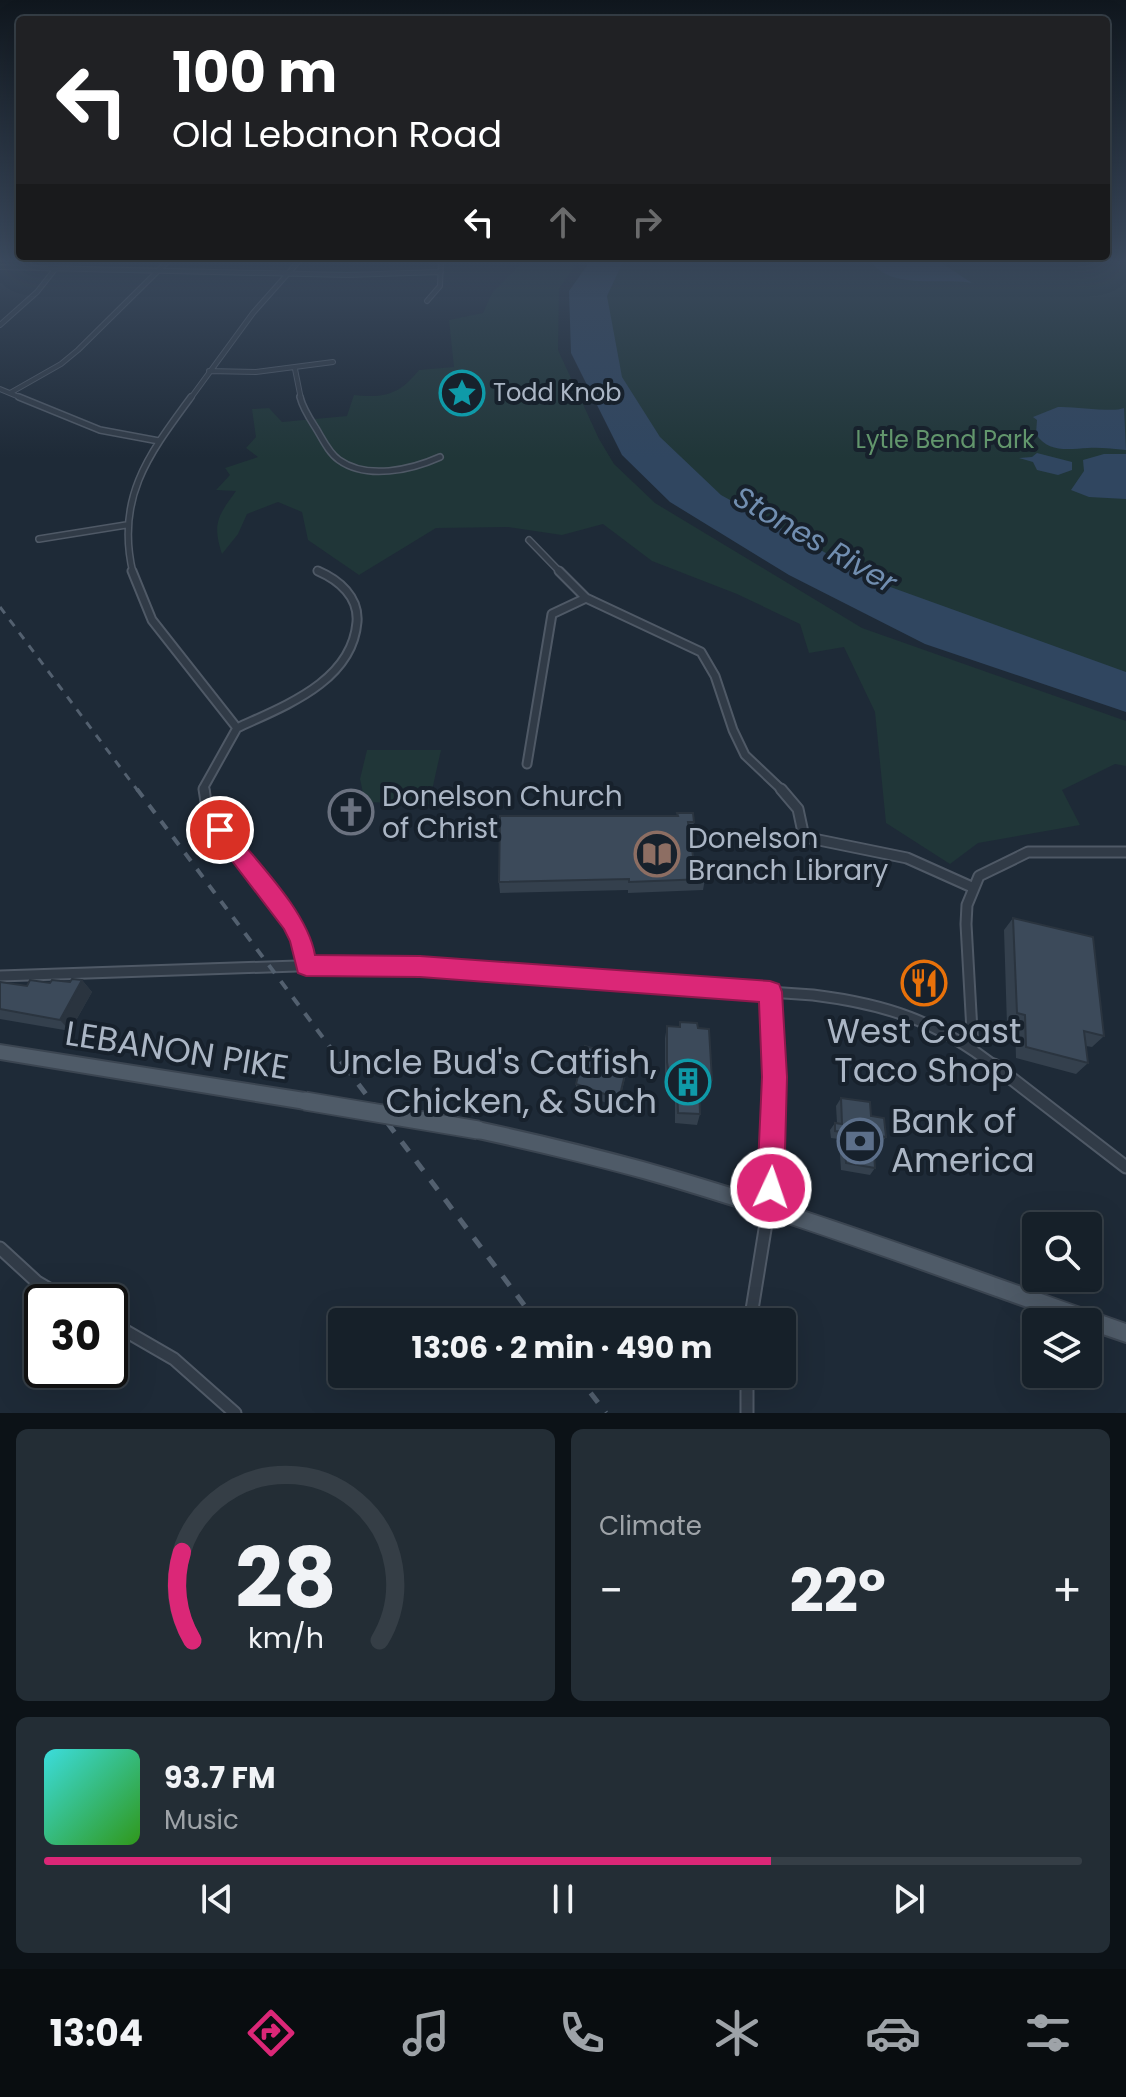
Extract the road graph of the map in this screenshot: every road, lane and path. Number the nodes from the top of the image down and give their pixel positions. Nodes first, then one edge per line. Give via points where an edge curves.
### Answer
1 (101, 326) edge
2 (244, 326) edge
3 (333, 362) dead end
4 (295, 369) junction
5 (209, 371) junction
6 (0, 389) edge
7 (10, 393) junction
8 (159, 441) junction
9 (440, 457) dead end
10 (126, 525) junction
11 (39, 539) dead end
12 (529, 540) dead end
13 (317, 570) dead end
14 (586, 598) junction
15 (237, 728) junction
16 (527, 764) dead end
17 (1126, 852) edge
18 (974, 888) junction
19 (306, 965) junction
20 (0, 976) edge
21 (770, 992) junction
22 (973, 1049) junction
23 (0, 1052) edge
24 (1126, 1167) edge
25 (767, 1209) junction
26 (0, 1248) edge
27 (40, 1284) edge
28 (752, 1308) edge
29 (128, 1332) edge
30 (1126, 1333) edge
31 (747, 1388) edge
32 (235, 1413) edge
33 (747, 1413) edge

1 - 7 street via 61,364
2 - 5 street
3 - 4 street
4 - 5 street
4 - 9 street via 302,406 340,461 380,472
5 - 8 street
6 - 7 street
7 - 8 street via 100,430
8 - 10 street via 133,488
10 - 11 street
10 - 15 street via 132,570 152,620
12 - 14 street
13 - 15 street via 333,577 356,602 357,633 338,667 306,695
14 - 16 street via 552,614
14 - 18 street via 701,652 712,666 741,749 793,799 801,812 804,837 907,858
15 - 19 street via 204,787 208,815 291,922
17 - 18 street via 1028,852 979,876
18 - 22 street via 966,924
19 - 20 street
19 - 21 street via 420,967
21 - 22 street via 890,1008
21 - 25 street via 773,1180
22 - 24 street
23 - 25 main road, LEBANON PIKE, bridge via 478,1130 561,1147
25 - 28 street
25 - 30 main road, LEBANON PIKE
26 - 27 street
29 - 32 street via 174,1359
31 - 33 street

